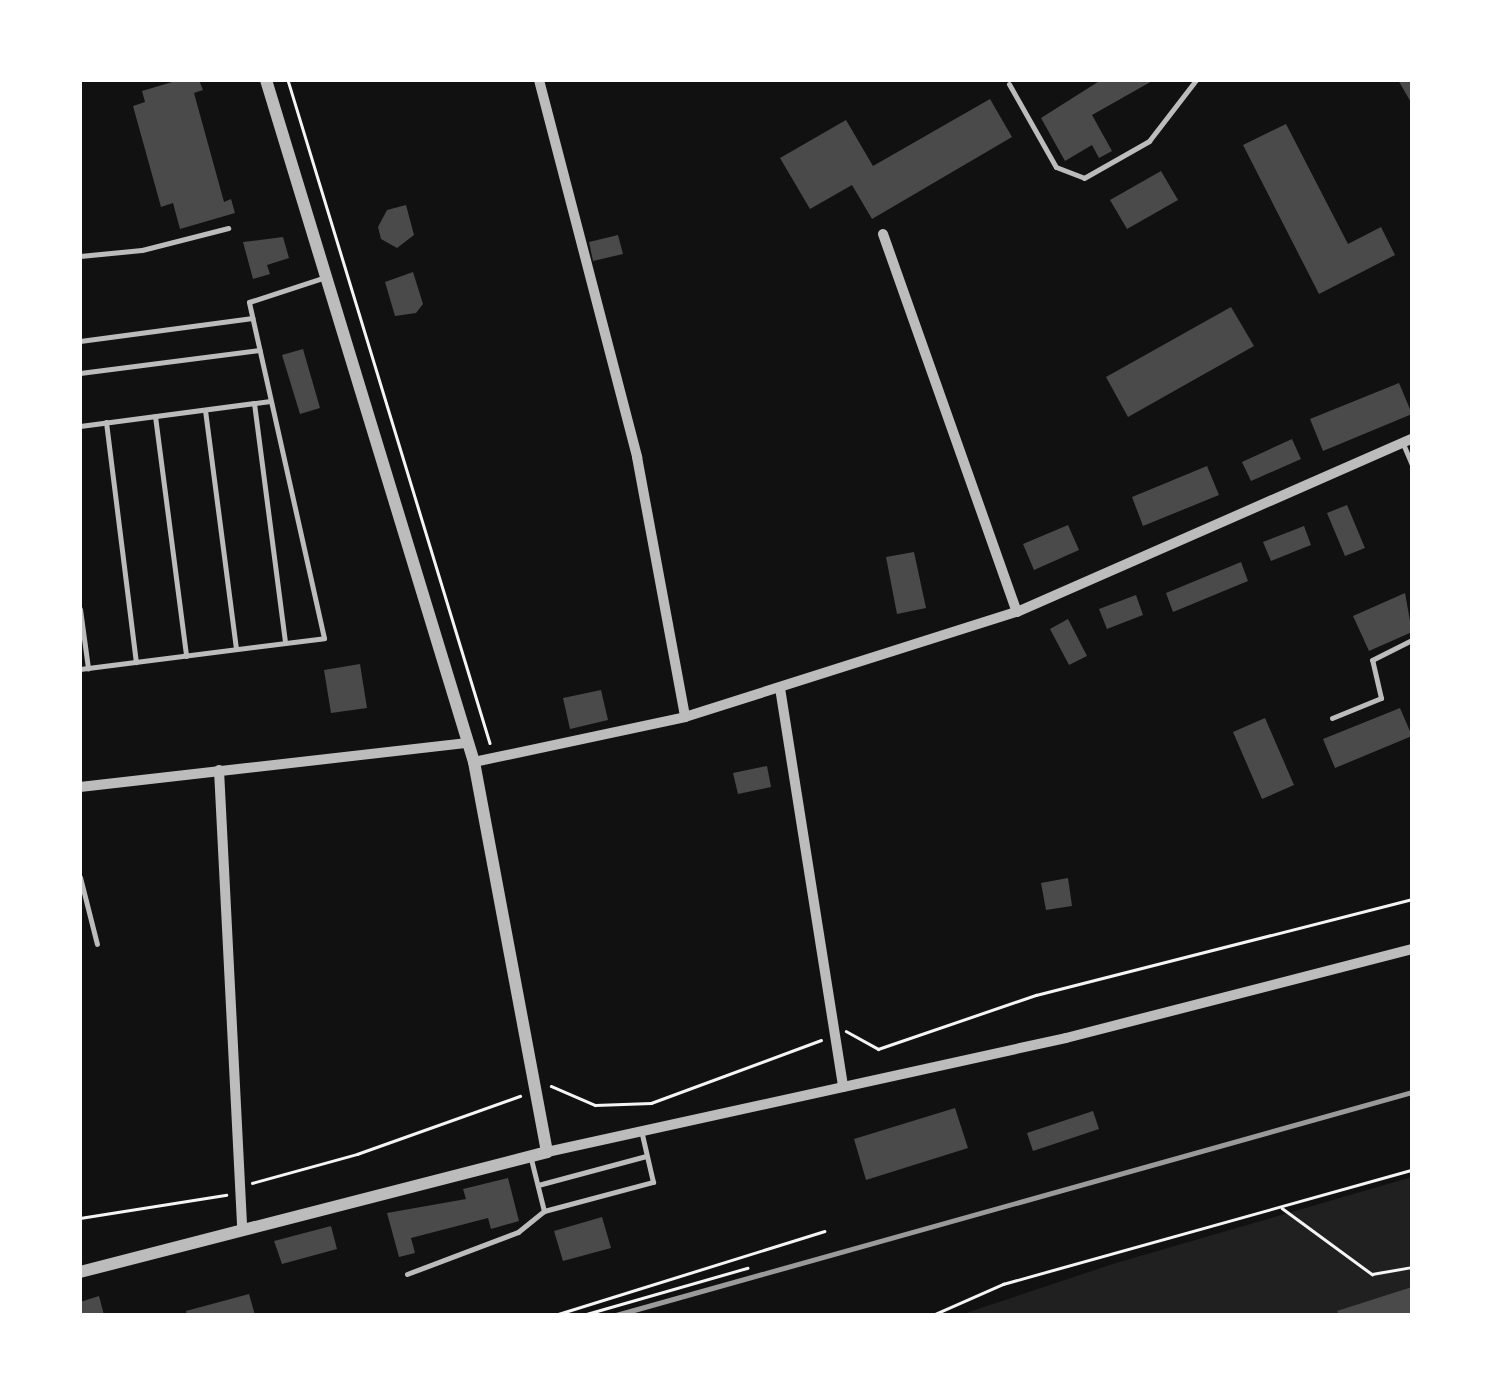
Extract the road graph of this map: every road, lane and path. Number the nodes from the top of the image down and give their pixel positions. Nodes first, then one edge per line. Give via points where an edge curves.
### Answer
1 (266, 80) edge
2 (288, 80) edge
3 (539, 80) edge
4 (1196, 80) edge
5 (1009, 84) dead end
6 (228, 228) dead end
7 (883, 234) dead end
8 (80, 256) edge
9 (327, 277) junction
10 (252, 318) junction
11 (80, 341) edge
12 (260, 350) junction
13 (80, 373) edge
14 (271, 402) junction
15 (254, 404) junction
16 (205, 410) junction
17 (155, 416) junction
18 (106, 422) junction
19 (80, 426) edge
20 (1408, 441) edge
21 (1412, 466) edge
22 (80, 608) edge
23 (1017, 612) junction
24 (1412, 640) edge
25 (284, 644) junction
26 (236, 650) junction
27 (186, 656) junction
28 (136, 662) junction
29 (84, 668) edge
30 (780, 688) junction
31 (684, 717) junction
32 (1332, 718) dead end
33 (468, 743) junction
34 (496, 758) junction
35 (474, 762) junction
36 (219, 770) junction
37 (80, 787) edge
38 (80, 878) edge
39 (1412, 899) edge
40 (98, 944) dead end
41 (1412, 950) edge
42 (844, 1030) dead end
43 (827, 1038) dead end
44 (843, 1087) junction
45 (540, 1089) dead end
46 (524, 1094) dead end
47 (641, 1130) junction
48 (548, 1152) junction
49 (530, 1156) junction
50 (647, 1156) junction
51 (1412, 1170) edge
52 (538, 1185) junction
53 (246, 1186) dead end
54 (232, 1192) dead end
55 (1280, 1207) junction
56 (544, 1211) junction
57 (80, 1218) edge
58 (242, 1230) junction
59 (824, 1231) dead end
60 (747, 1268) dead end
61 (1412, 1268) edge
62 (80, 1272) edge
63 (407, 1274) dead end
64 (555, 1315) edge
65 (583, 1315) edge
66 (933, 1315) edge

1 - 9 street
2 - 34 path
3 - 31 street via 637,457
4 - 5 lane via 1149,142 1084,178 1056,167
6 - 8 lane via 142,250
7 - 23 street
9 - 10 lane via 249,302
9 - 33 street
10 - 11 lane
10 - 12 lane
12 - 13 lane
12 - 14 lane
14 - 15 lane
14 - 25 lane via 324,638
15 - 16 lane
15 - 25 lane
16 - 17 lane
16 - 26 lane
17 - 18 lane
17 - 27 lane
18 - 19 lane
18 - 28 lane
20 - 21 lane
20 - 23 street
22 - 29 lane
23 - 30 street
24 - 32 lane via 1372,660 1381,698
25 - 26 lane
26 - 27 lane
27 - 28 lane
28 - 29 lane
30 - 31 street
30 - 44 street
31 - 34 street
33 - 35 street
33 - 36 street
34 - 35 street
35 - 48 street
36 - 37 street
36 - 58 street
38 - 40 lane
39 - 42 path via 1036,995 878,1048
41 - 44 street
43 - 45 path via 651,1102 595,1105 556,1084
44 - 47 street
46 - 53 path
47 - 48 street
47 - 50 lane
48 - 49 street
49 - 52 lane
49 - 58 street
50 - 52 lane
50 - 56 lane via 653,1182
51 - 55 path
52 - 56 lane
54 - 57 path
55 - 61 path via 1319,1229 1372,1274
55 - 66 path via 1002,1284
56 - 63 lane via 518,1232
58 - 62 street
59 - 64 path
60 - 65 path

